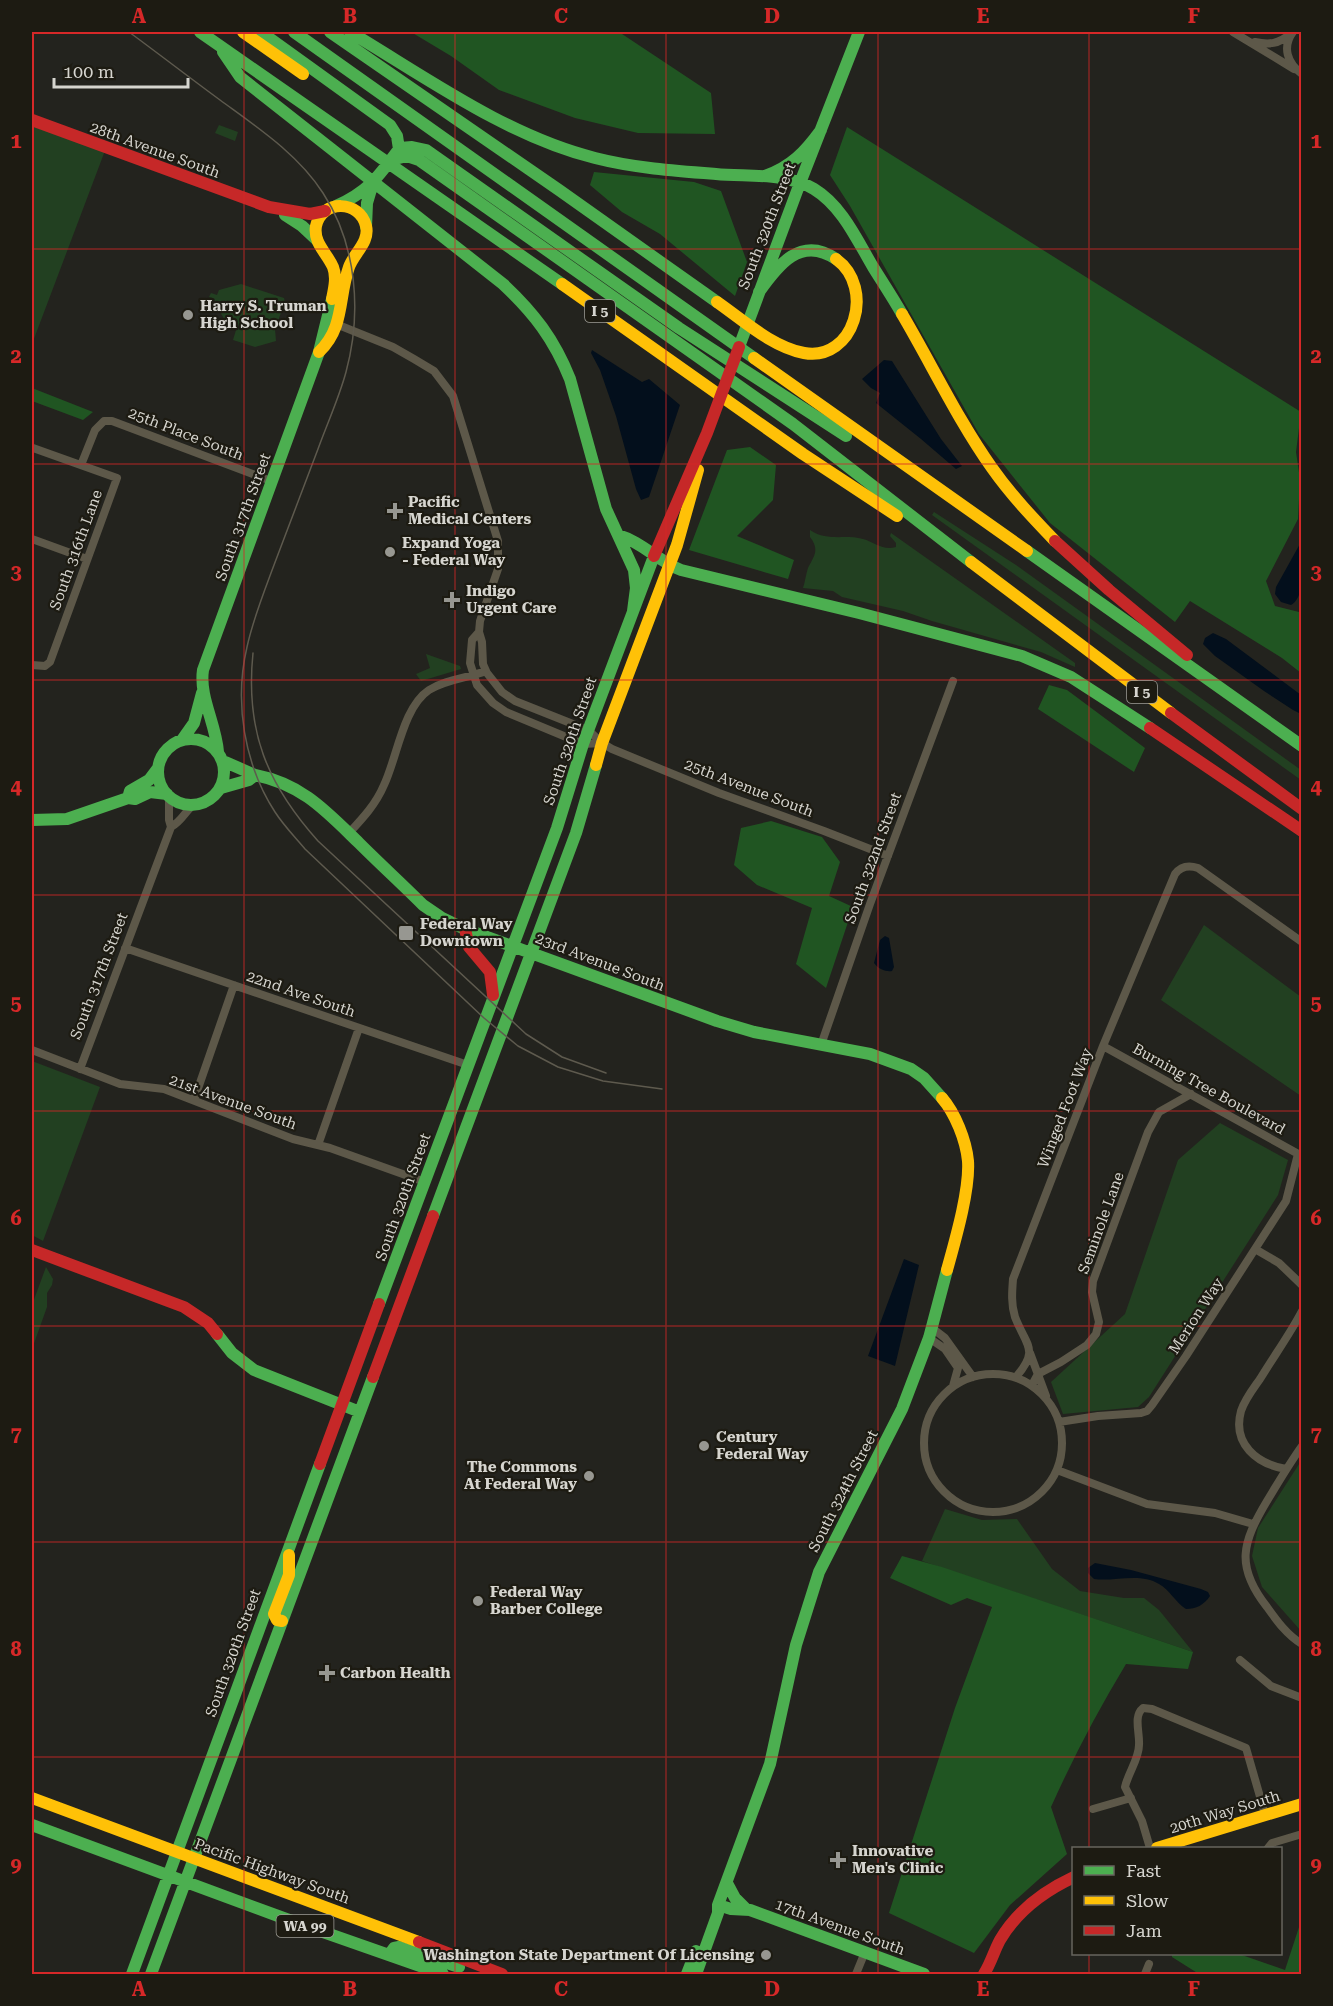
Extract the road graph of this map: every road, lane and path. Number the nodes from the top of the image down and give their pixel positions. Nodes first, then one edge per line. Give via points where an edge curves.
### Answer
1 (200, 32) edge
2 (243, 32) edge
3 (261, 32) edge
4 (294, 32) edge
5 (330, 32) edge
6 (350, 32) edge
7 (859, 32) edge
8 (1233, 32) edge
9 (1292, 32) edge
10 (1249, 40) junction
11 (218, 44) junction
12 (1298, 72) edge
13 (358, 107) junction
14 (32, 120) edge
15 (820, 130) junction
16 (399, 149) junction
17 (391, 160) junction
18 (451, 174) junction
19 (765, 176) junction
20 (800, 183) junction
21 (362, 200) junction
22 (269, 207) junction
23 (330, 208) junction
24 (366, 227) junction
25 (320, 244) junction
26 (359, 248) junction
27 (759, 292) junction
28 (336, 324) junction
29 (319, 352) junction
30 (707, 433) junction
31 (33, 448) edge
32 (81, 465) junction
33 (271, 481) junction
34 (988, 525) junction
35 (618, 535) junction
36 (32, 539) edge
37 (655, 553) junction
38 (87, 559) junction
39 (668, 566) junction
40 (985, 573) junction
41 (633, 611) junction
42 (479, 632) junction
43 (32, 664) edge
44 (486, 671) junction
45 (474, 676) junction
46 (953, 681) dead end
47 (202, 693) junction
48 (1263, 719) junction
49 (588, 730) junction
50 (182, 740) junction
51 (602, 743) junction
52 (583, 744) junction
53 (1302, 746) edge
54 (220, 756) junction
55 (158, 768) junction
56 (255, 775) junction
57 (220, 788) junction
58 (168, 795) junction
59 (128, 798) junction
60 (193, 805) junction
61 (1302, 809) edge
62 (32, 820) edge
63 (171, 827) junction
64 (1302, 831) edge
65 (349, 833) junction
66 (888, 856) junction
67 (465, 928) junction
68 (1302, 942) edge
69 (513, 946) junction
70 (125, 948) junction
71 (531, 952) junction
72 (234, 985) junction
73 (494, 998) junction
74 (359, 1028) junction
75 (821, 1045) junction
76 (1103, 1046) junction
77 (32, 1050) edge
78 (468, 1065) junction
79 (80, 1069) junction
80 (461, 1085) junction
81 (939, 1094) joint
82 (1191, 1094) junction
83 (194, 1100) junction
84 (318, 1145) junction
85 (1300, 1155) edge
86 (446, 1178) junction
87 (425, 1182) junction
88 (1255, 1249) junction
89 (32, 1250) edge
90 (413, 1268) junction
91 (1302, 1285) edge
92 (1302, 1311) edge
93 (931, 1333) junction
94 (1030, 1353) junction
95 (1038, 1374) junction
96 (973, 1377) junction
97 (1016, 1377) junction
98 (953, 1386) junction
99 (1032, 1386) junction
100 (1049, 1402) junction
101 (342, 1404) junction
102 (360, 1412) junction
103 (1059, 1422) junction
104 (1302, 1446) edge
105 (1057, 1470) junction
106 (1286, 1470) junction
107 (1253, 1524) junction
108 (289, 1547) junction
109 (282, 1621) junction
110 (1302, 1644) edge
111 (1240, 1660) dead end
112 (1302, 1698) edge
113 (32, 1798) edge
114 (1131, 1798) junction
115 (1302, 1803) edge
116 (1093, 1809) dead end
117 (1265, 1814) junction
118 (32, 1825) edge
119 (1302, 1834) edge
120 (1150, 1847) edge
121 (1160, 1847) edge
122 (1269, 1847) edge
123 (176, 1851) junction
124 (194, 1858) junction
125 (168, 1875) junction
126 (1072, 1878) edge
127 (185, 1882) junction
128 (727, 1883) junction
129 (718, 1905) junction
130 (746, 1909) junction
131 (865, 1952) junction
132 (389, 1955) junction
133 (1149, 1964) dead end
134 (132, 1974) edge
135 (151, 1974) edge
136 (443, 1974) edge
137 (481, 1974) edge
138 (502, 1974) edge
139 (687, 1974) edge
140 (696, 1974) edge
141 (856, 1974) edge
142 (924, 1974) edge
143 (984, 1974) edge
144 (1145, 1974) edge

1 - 11 main road, I 5
2 - 13 main road
3 - 13 main road
4 - 34 main road
5 - 27 main road via 783,346 811,354 830,350 852,326 858,306 856,282 848,270 838,260 816,250 789,256
6 - 19 main road via 497,120 578,154 629,165
7 - 15 main road, South 320th Street
8 - 10 street
9 - 10 street via 1273,44
9 - 12 street via 1287,52
10 - 12 street
11 - 35 main road via 240,77 504,284 535,317 551,339 568,378 605,507
11 - 40 main road, I 5 via 803,454
13 - 16 main road via 390,125
13 - 17 main road via 382,131 390,146
14 - 22 main road, 28th Avenue South
15 - 19 main road via 791,165
15 - 20 main road, South 320th Street
16 - 17 main road
16 - 18 main road via 426,150
17 - 18 main road via 413,157
17 - 21 main road
18 - 34 main road via 679,328
18 - 40 main road via 794,424
19 - 20 main road
20 - 27 main road, South 320th Street
20 - 48 main road via 821,194 842,218 908,324 965,427 993,470 1029,513 1086,568
21 - 23 main road
21 - 24 main road
22 - 23 main road, 28th Avenue South via 310,214
22 - 25 main road, 28th Avenue South via 296,220
23 - 24 main road via 352,208
23 - 25 main road via 316,224
24 - 26 main road
25 - 26 main road via 329,254 345,256
25 - 29 main road, South 317th Street via 335,276
26 - 28 main road, South 317th Street via 347,273
27 - 30 main road, South 320th Street
28 - 29 main road, South 317th Street via 328,345
28 - 42 street via 393,347 434,371 453,396 495,526 499,551 498,569
29 - 33 main road, South 317th Street
30 - 37 main road, South 320th Street
30 - 39 main road, South 320th Street via 684,525
31 - 32 street
32 - 33 street, 25th Place South via 95,430 104,421 112,421
32 - 38 street, South 316th Lane via 117,478
33 - 47 main road, South 317th Street via 203,670
34 - 48 main road
35 - 37 main road via 630,537
35 - 41 main road via 636,579
36 - 38 street
37 - 39 main road
37 - 41 main road, South 320th Street
38 - 43 street, South 316th Lane via 50,662 45,666
39 - 51 main road, South 320th Street
39 - 64 main road via 1022,656 1071,677 1114,703
40 - 61 main road, I 5
41 - 49 main road, South 320th Street
42 - 44 street
42 - 45 street via 470,651
44 - 45 street
44 - 49 street via 502,692 515,701
45 - 52 street via 493,704
45 - 65 street via 437,685 417,701 383,788
46 - 66 street, South 322nd Street
47 - 50 main road, South 317th Street via 195,724
47 - 54 main road, South 317th Street
48 - 53 main road
49 - 51 street
49 - 52 main road, South 320th Street
50 - 54 main road via 205,742
50 - 55 main road via 162,756
51 - 52 street
51 - 66 street, 25th Avenue South via 719,793
51 - 71 main road, South 320th Street via 576,832
52 - 69 main road, South 320th Street
54 - 56 main road
54 - 57 main road via 225,770
55 - 58 main road via 160,784
55 - 59 main road via 149,780 130,791
56 - 57 main road
56 - 65 main road, 23rd Avenue South via 280,780 304,792
57 - 60 main road via 212,798
58 - 59 main road via 150,792
58 - 60 main road
58 - 63 street, South 317th Street
59 - 62 main road via 67,819
60 - 63 street, South 317th Street
63 - 70 street, South 317th Street
65 - 67 main road, 23rd Avenue South via 423,905
66 - 75 street, South 322nd Street
67 - 69 main road, 23rd Avenue South
67 - 73 main road via 469,947 490,972
68 - 76 street, Winged Foot Way via 1198,868 1186,866 1175,874
69 - 71 main road, 23rd Avenue South
69 - 73 main road, South 320th Street
70 - 72 street, 22nd Ave South
70 - 79 street, South 317th Street
71 - 75 main road, 23rd Avenue South via 700,1016
71 - 86 main road, South 320th Street
72 - 74 street, 22nd Ave South
72 - 83 street
73 - 78 main road, South 320th Street
74 - 78 street, 22nd Ave South
74 - 84 street
75 - 81 main road, 23rd Avenue South via 897,1063 924,1078
76 - 82 street, Burning Tree Boulevard
76 - 94 street, Winged Foot Way via 1013,1279 1012,1305
77 - 79 street, 21st Avenue South
78 - 80 main road, South 320th Street
79 - 83 street, 21st Avenue South via 120,1084 164,1089
80 - 86 main road via 459,1114 440,1168
80 - 87 main road, South 320th Street
81 - 93 main road, South 324th Street via 956,1120 966,1147 968,1181
82 - 85 street, Burning Tree Boulevard
82 - 95 street, Seminole Lane via 1159,1112 1148,1131 1094,1281 1092,1292 1099,1322 1096,1334 1086,1345
83 - 84 street, 21st Avenue South
84 - 87 street, 21st Avenue South
85 - 88 street, Merion Way via 1286,1201
86 - 90 main road, South 320th Street
87 - 90 main road via 432,1192 413,1244
87 - 101 main road, South 320th Street
88 - 91 street via 1279,1263
88 - 103 street, Merion Way via 1147,1411
89 - 101 main road via 184,1307 208,1323 232,1353 254,1370
90 - 102 main road, South 320th Street
92 - 106 street via 1246,1400 1239,1424 1241,1436 1253,1455
93 - 96 street via 945,1338
93 - 98 street via 958,1368
93 - 128 main road, South 324th Street via 902,1409 819,1572 796,1645 770,1764
94 - 95 street, Winged Foot Way
94 - 97 street
95 - 99 street
95 - 100 street, Winged Foot Way
96 - 97 street
96 - 98 street
97 - 99 street
98 - 105 street via 935,1405 925,1430 926,1461 945,1493 971,1509 1001,1512 1034,1498
99 - 100 street
100 - 103 street
101 - 102 main road
101 - 108 main road, South 320th Street
102 - 109 main road, South 320th Street
103 - 105 street via 1062,1449
104 - 106 street
105 - 107 street via 1147,1504 1215,1513
106 - 107 street
107 - 110 street via 1245,1551 1249,1575 1284,1630
108 - 109 main road via 289,1575 274,1614
108 - 123 main road, South 320th Street
109 - 124 main road, South 320th Street
111 - 112 street via 1266,1682
113 - 123 main road, Pacific Highway South / WA 99
114 - 116 street
114 - 117 street via 1125,1787 1140,1747 1138,1712 1148,1707 1246,1748
114 - 120 street
115 - 117 main road, 20th Way South
117 - 121 main road, 20th Way South
118 - 125 main road, WA 99
119 - 122 street
123 - 124 main road, Pacific Highway South / WA 99
123 - 125 main road, South 320th Street
124 - 127 main road, South 320th Street
124 - 138 main road, Pacific Highway South / WA 99
125 - 127 main road, WA 99
125 - 134 main road, South 320th Street
126 - 143 main road via 1047,1891 1014,1921
127 - 132 main road, WA 99
127 - 135 main road, South 320th Street
128 - 129 main road, South 324th Street
128 - 130 main road
129 - 130 main road, 17th Avenue South
129 - 139 main road, South 324th Street via 711,1912
129 - 140 main road, South 324th Street
130 - 131 main road, 17th Avenue South
131 - 141 street
131 - 142 main road, 17th Avenue South
132 - 136 main road, WA 99
132 - 137 main road via 399,1947
133 - 144 street

